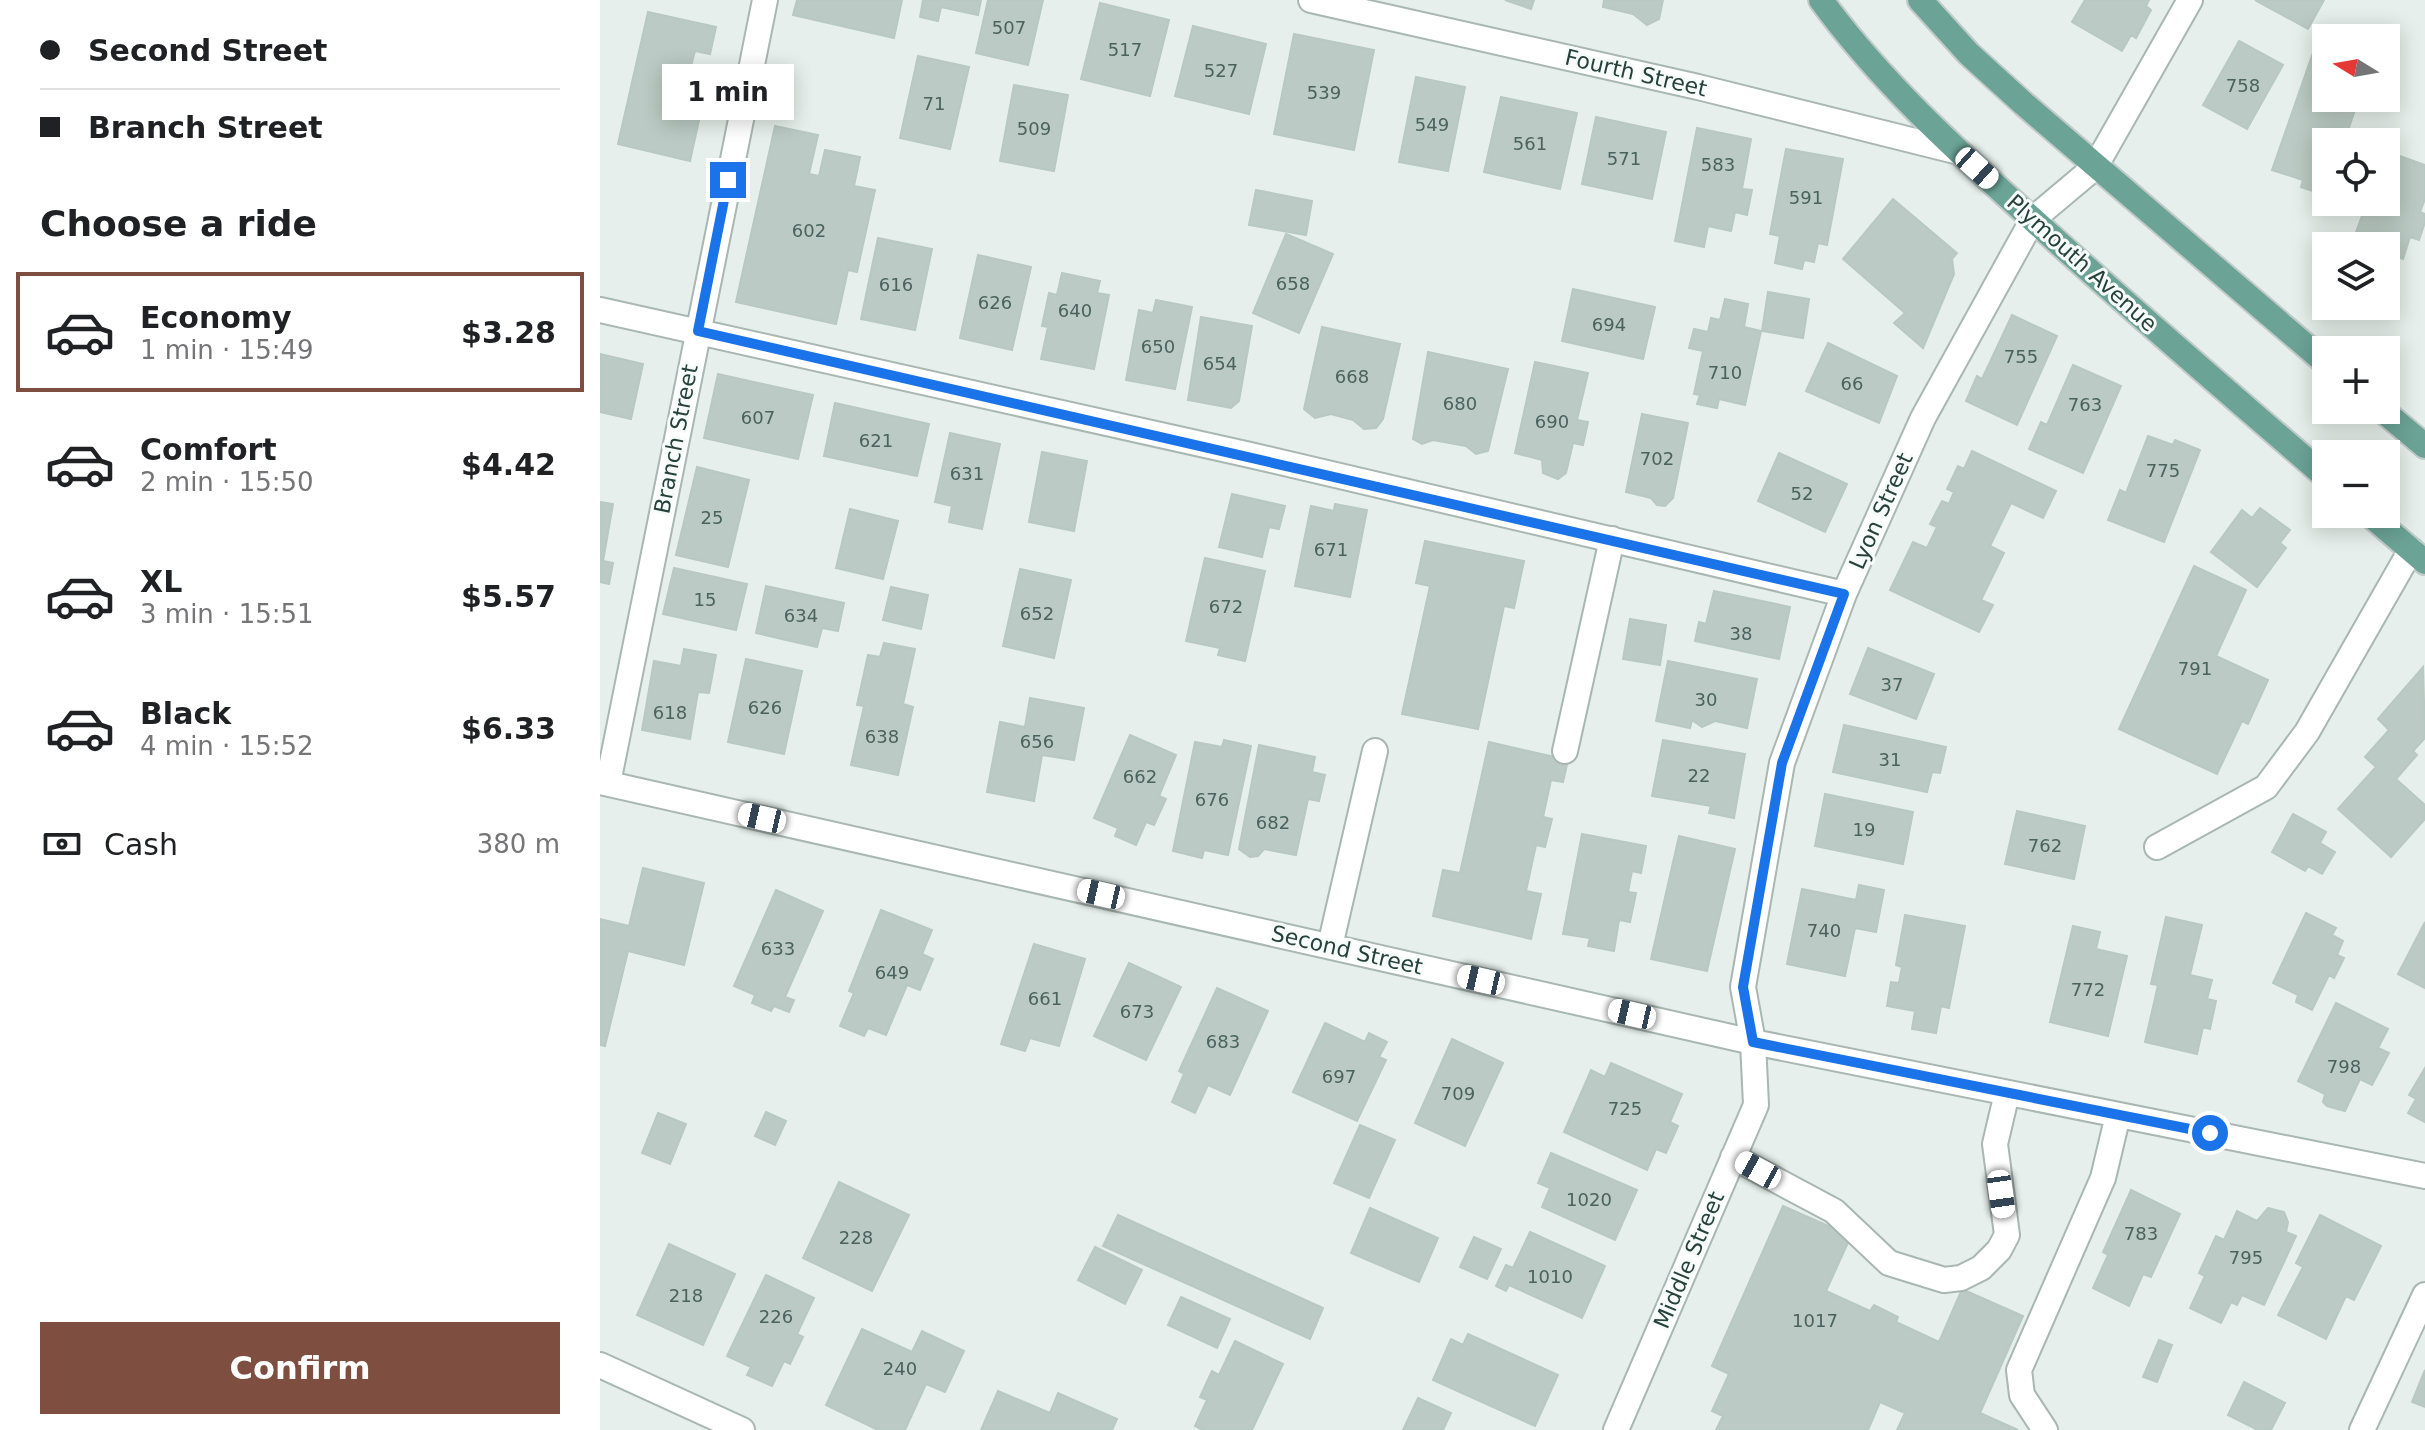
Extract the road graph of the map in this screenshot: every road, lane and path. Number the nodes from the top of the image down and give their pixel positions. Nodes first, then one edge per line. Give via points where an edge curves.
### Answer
1 (765, 0) edge
2 (1311, 0) edge
3 (1821, 0) edge
4 (1920, 0) edge
5 (2190, 0) edge
6 (1959, 152) junction
7 (2095, 167) junction
8 (2033, 219) junction
9 (600, 310) edge
10 (698, 331) junction
11 (2312, 351) edge
12 (2399, 424) edge
13 (2425, 446) edge
14 (2312, 465) edge
15 (2385, 528) edge
16 (1612, 539) junction
17 (2418, 556) edge
18 (1844, 594) junction
19 (1375, 751) dead end
20 (1565, 751) dead end
21 (604, 782) edge
22 (2157, 847) dead end
23 (1330, 946) junction
24 (1753, 1042) junction
25 (2007, 1093) junction
26 (2118, 1115) junction
27 (1733, 1157) junction
28 (2425, 1176) edge
29 (2425, 1295) edge
30 (600, 1365) edge
31 (742, 1430) edge
32 (1616, 1430) edge
33 (2045, 1430) edge
34 (2362, 1430) edge

1 - 10 street, Branch Street
2 - 6 street, Fourth Street
3 - 6 main road, Plymouth Avenue via 1888,83
4 - 7 main road via 1969,54
5 - 7 street
6 - 8 main road, Plymouth Avenue
7 - 8 street, Lyon Street
7 - 11 main road
8 - 14 main road, Plymouth Avenue
8 - 18 street, Lyon Street via 1923,418
9 - 10 street
10 - 16 street
10 - 21 street, Branch Street
12 - 13 main road
15 - 17 main road
16 - 18 street
16 - 20 street
17 - 22 street via 2307,732 2266,787
18 - 24 street, Lyon Street via 1782,763 1743,987
19 - 23 street
21 - 23 street, Second Street
23 - 24 street, Second Street
24 - 25 street, Second Street
24 - 27 street, Middle Street via 1756,1105
25 - 26 street, Second Street
25 - 27 street via 1995,1144 2007,1235 1981,1268 1961,1278 1944,1280 1889,1263 1834,1211
26 - 28 street, Second Street
26 - 33 street via 2103,1178 2019,1370 2022,1395
27 - 32 street, Middle Street
29 - 34 street
30 - 31 street

